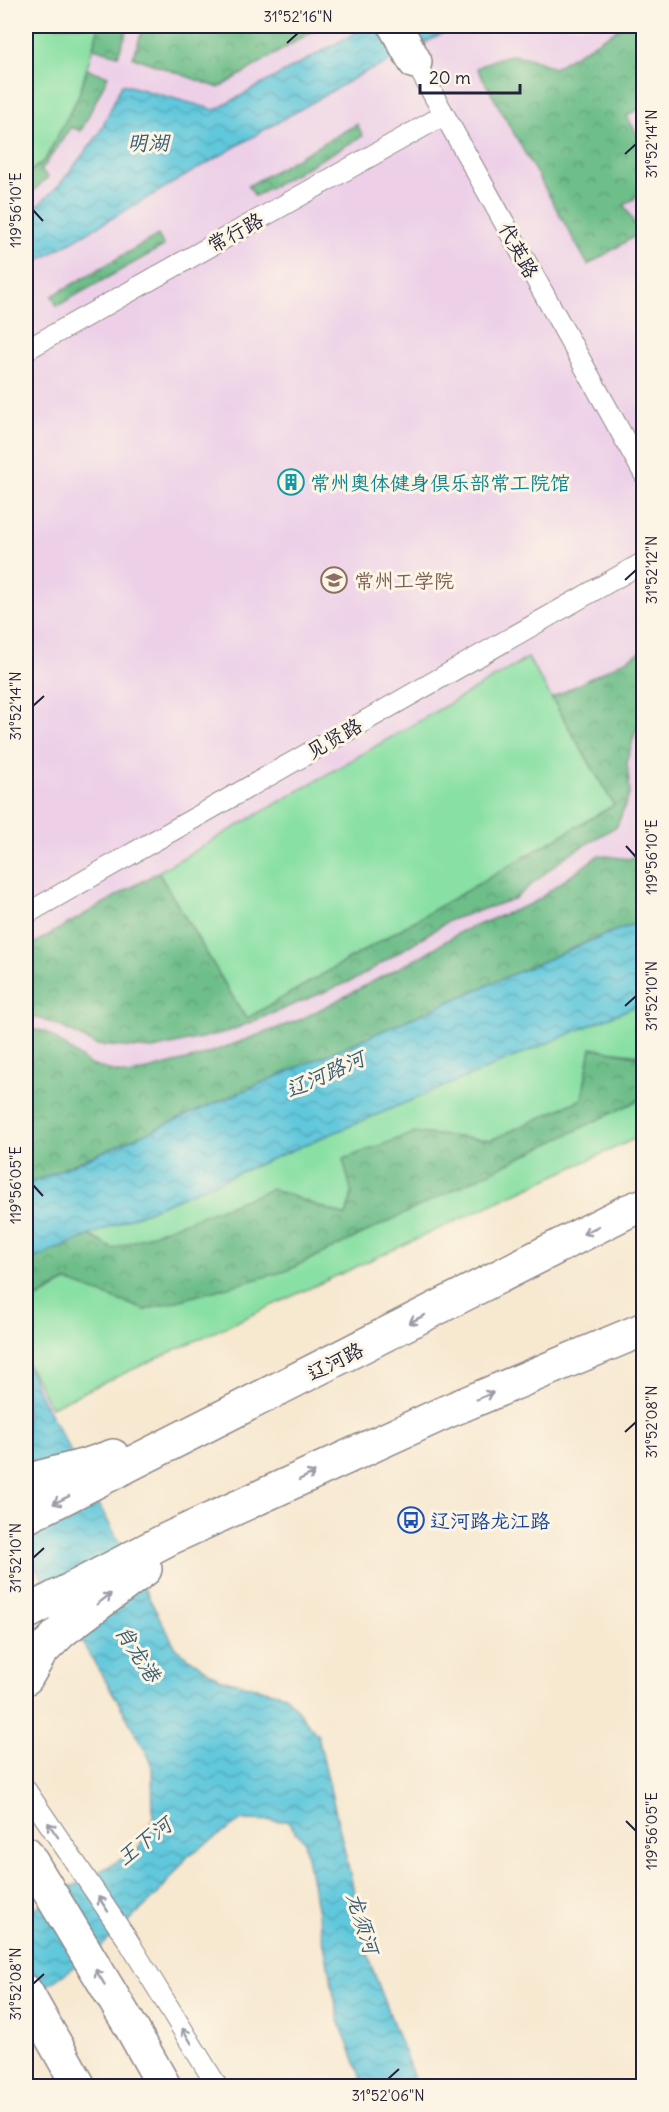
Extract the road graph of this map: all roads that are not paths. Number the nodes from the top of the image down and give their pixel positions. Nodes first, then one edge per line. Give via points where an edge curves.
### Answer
1 (394, 26) edge
2 (415, 62) joint
3 (444, 115) junction
4 (26, 350) edge
5 (644, 474) edge
6 (644, 562) edge
7 (26, 914) edge
8 (644, 1205) edge
9 (644, 1329) edge
10 (92, 1474) junction
11 (26, 1481) edge
12 (26, 1517) edge
13 (143, 1561) junction
14 (37, 1608) edge
15 (26, 1678) edge
16 (26, 1790) edge
17 (26, 1853) edge
18 (26, 1992) edge
19 (79, 2086) edge
20 (164, 2086) edge
21 (217, 2086) edge

1 - 2 main road, 代英路
2 - 3 lane, 代英路
3 - 4 lane, 常行路
3 - 5 lane, 代英路
6 - 7 lane, 见贤路
8 -> 10 main road, 辽河路 via 234,1413
13 -> 9 main road via 273,1492 448,1411
10 - 11 main road
10 -> 12 main road, 辽河路
13 - 14 main road
15 -> 13 main road via 41,1652
21 -> 16 lane via 127,1939
20 -> 17 main road
18 - 19 main road

